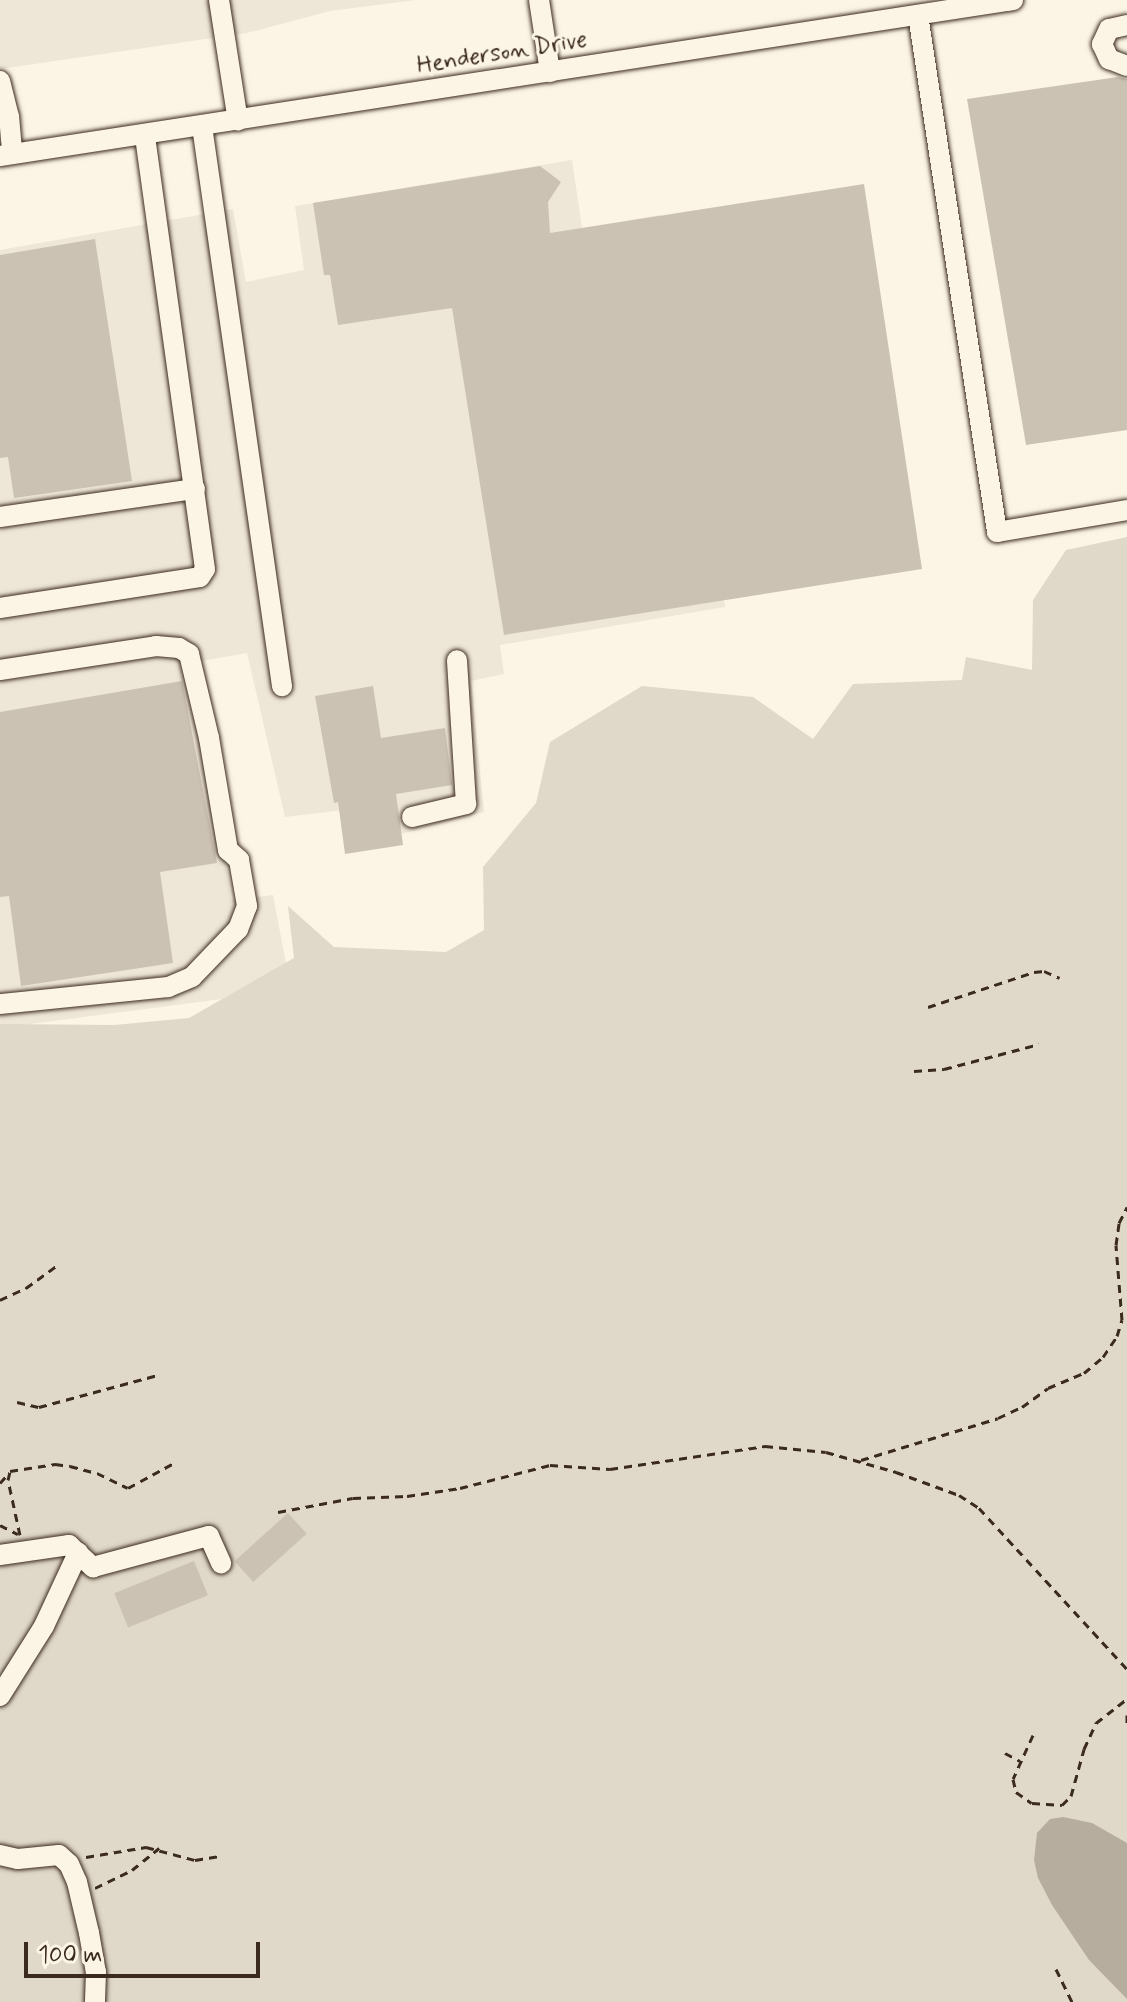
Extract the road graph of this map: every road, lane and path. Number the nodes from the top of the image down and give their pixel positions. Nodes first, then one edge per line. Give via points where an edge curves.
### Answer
1 (219, 0) edge
2 (539, 0) edge
3 (1013, 0) edge
4 (918, 15) junction
5 (1127, 25) edge
6 (1127, 66) edge
7 (550, 72) junction
8 (0, 81) edge
9 (238, 121) junction
10 (202, 126) junction
11 (145, 135) junction
12 (6, 155) edge
13 (195, 489) junction
14 (1127, 510) edge
15 (0, 517) edge
16 (0, 608) edge
17 (457, 660) dead end
18 (0, 670) edge
19 (282, 686) dead end
20 (412, 817) dead end
21 (1060, 978) dead end
22 (0, 1004) edge
23 (928, 1007) dead end
24 (1039, 1044) dead end
25 (914, 1071) dead end
26 (1127, 1207) edge
27 (59, 1264) dead end
28 (0, 1300) edge
29 (158, 1375) dead end
30 (17, 1402) dead end
31 (861, 1460) junction
32 (174, 1463) dead end
33 (10, 1471) junction
34 (0, 1483) edge
35 (278, 1512) dead end
36 (0, 1525) edge
37 (21, 1543) junction
38 (74, 1549) junction
39 (0, 1555) edge
40 (221, 1563) dead end
41 (1127, 1669) edge
42 (0, 1696) edge
43 (1127, 1699) edge
44 (1127, 1715) edge
45 (1127, 1727) edge
46 (1033, 1735) dead end
47 (1005, 1753) dead end
48 (1020, 1761) junction
49 (159, 1848) junction
50 (0, 1855) edge
51 (220, 1856) dead end
52 (79, 1857) dead end
53 (90, 1891) dead end
54 (1056, 1969) dead end
55 (95, 2002) edge
56 (1072, 2002) edge

1 - 9 street
2 - 7 street
3 - 4 street, Henderson Drive
4 - 7 street, Henderson Drive
4 - 14 street via 997,532
5 - 6 street via 1109,29 1102,44 1109,59
7 - 9 street, Henderson Drive
8 - 12 street via 9,116
9 - 10 street, Henderson Drive
10 - 11 street, Henderson Drive
10 - 19 street
11 - 12 street, Henderson Drive
11 - 13 street
13 - 15 street
13 - 16 street via 205,569 200,577
17 - 20 street via 466,804
18 - 22 street via 156,646 189,654 228,850 239,860 247,906 238,929 200,969 168,987
21 - 23 path via 1034,972
24 - 25 path via 944,1069
26 - 31 path via 1116,1245 1122,1320 1103,1357 1084,1373 998,1418
27 - 28 path
29 - 30 path via 39,1407
31 - 35 path via 765,1446 610,1469 550,1465 460,1488 353,1498
31 - 41 path via 959,1495 979,1508
32 - 33 path via 128,1488 70,1466
33 - 34 path
33 - 37 path
36 - 37 path
37 - 38 street
37 - 39 street
38 - 40 street via 93,1567 209,1536
38 - 42 street via 44,1626
43 - 48 path via 1096,1723 1071,1796 1062,1805 1032,1803 1016,1792 1013,1779
44 - 45 path
46 - 48 path
47 - 48 path
49 - 51 path via 195,1860
49 - 52 path
49 - 53 path via 132,1870
50 - 55 street via 55,1855 69,1864 89,1933
54 - 56 path

